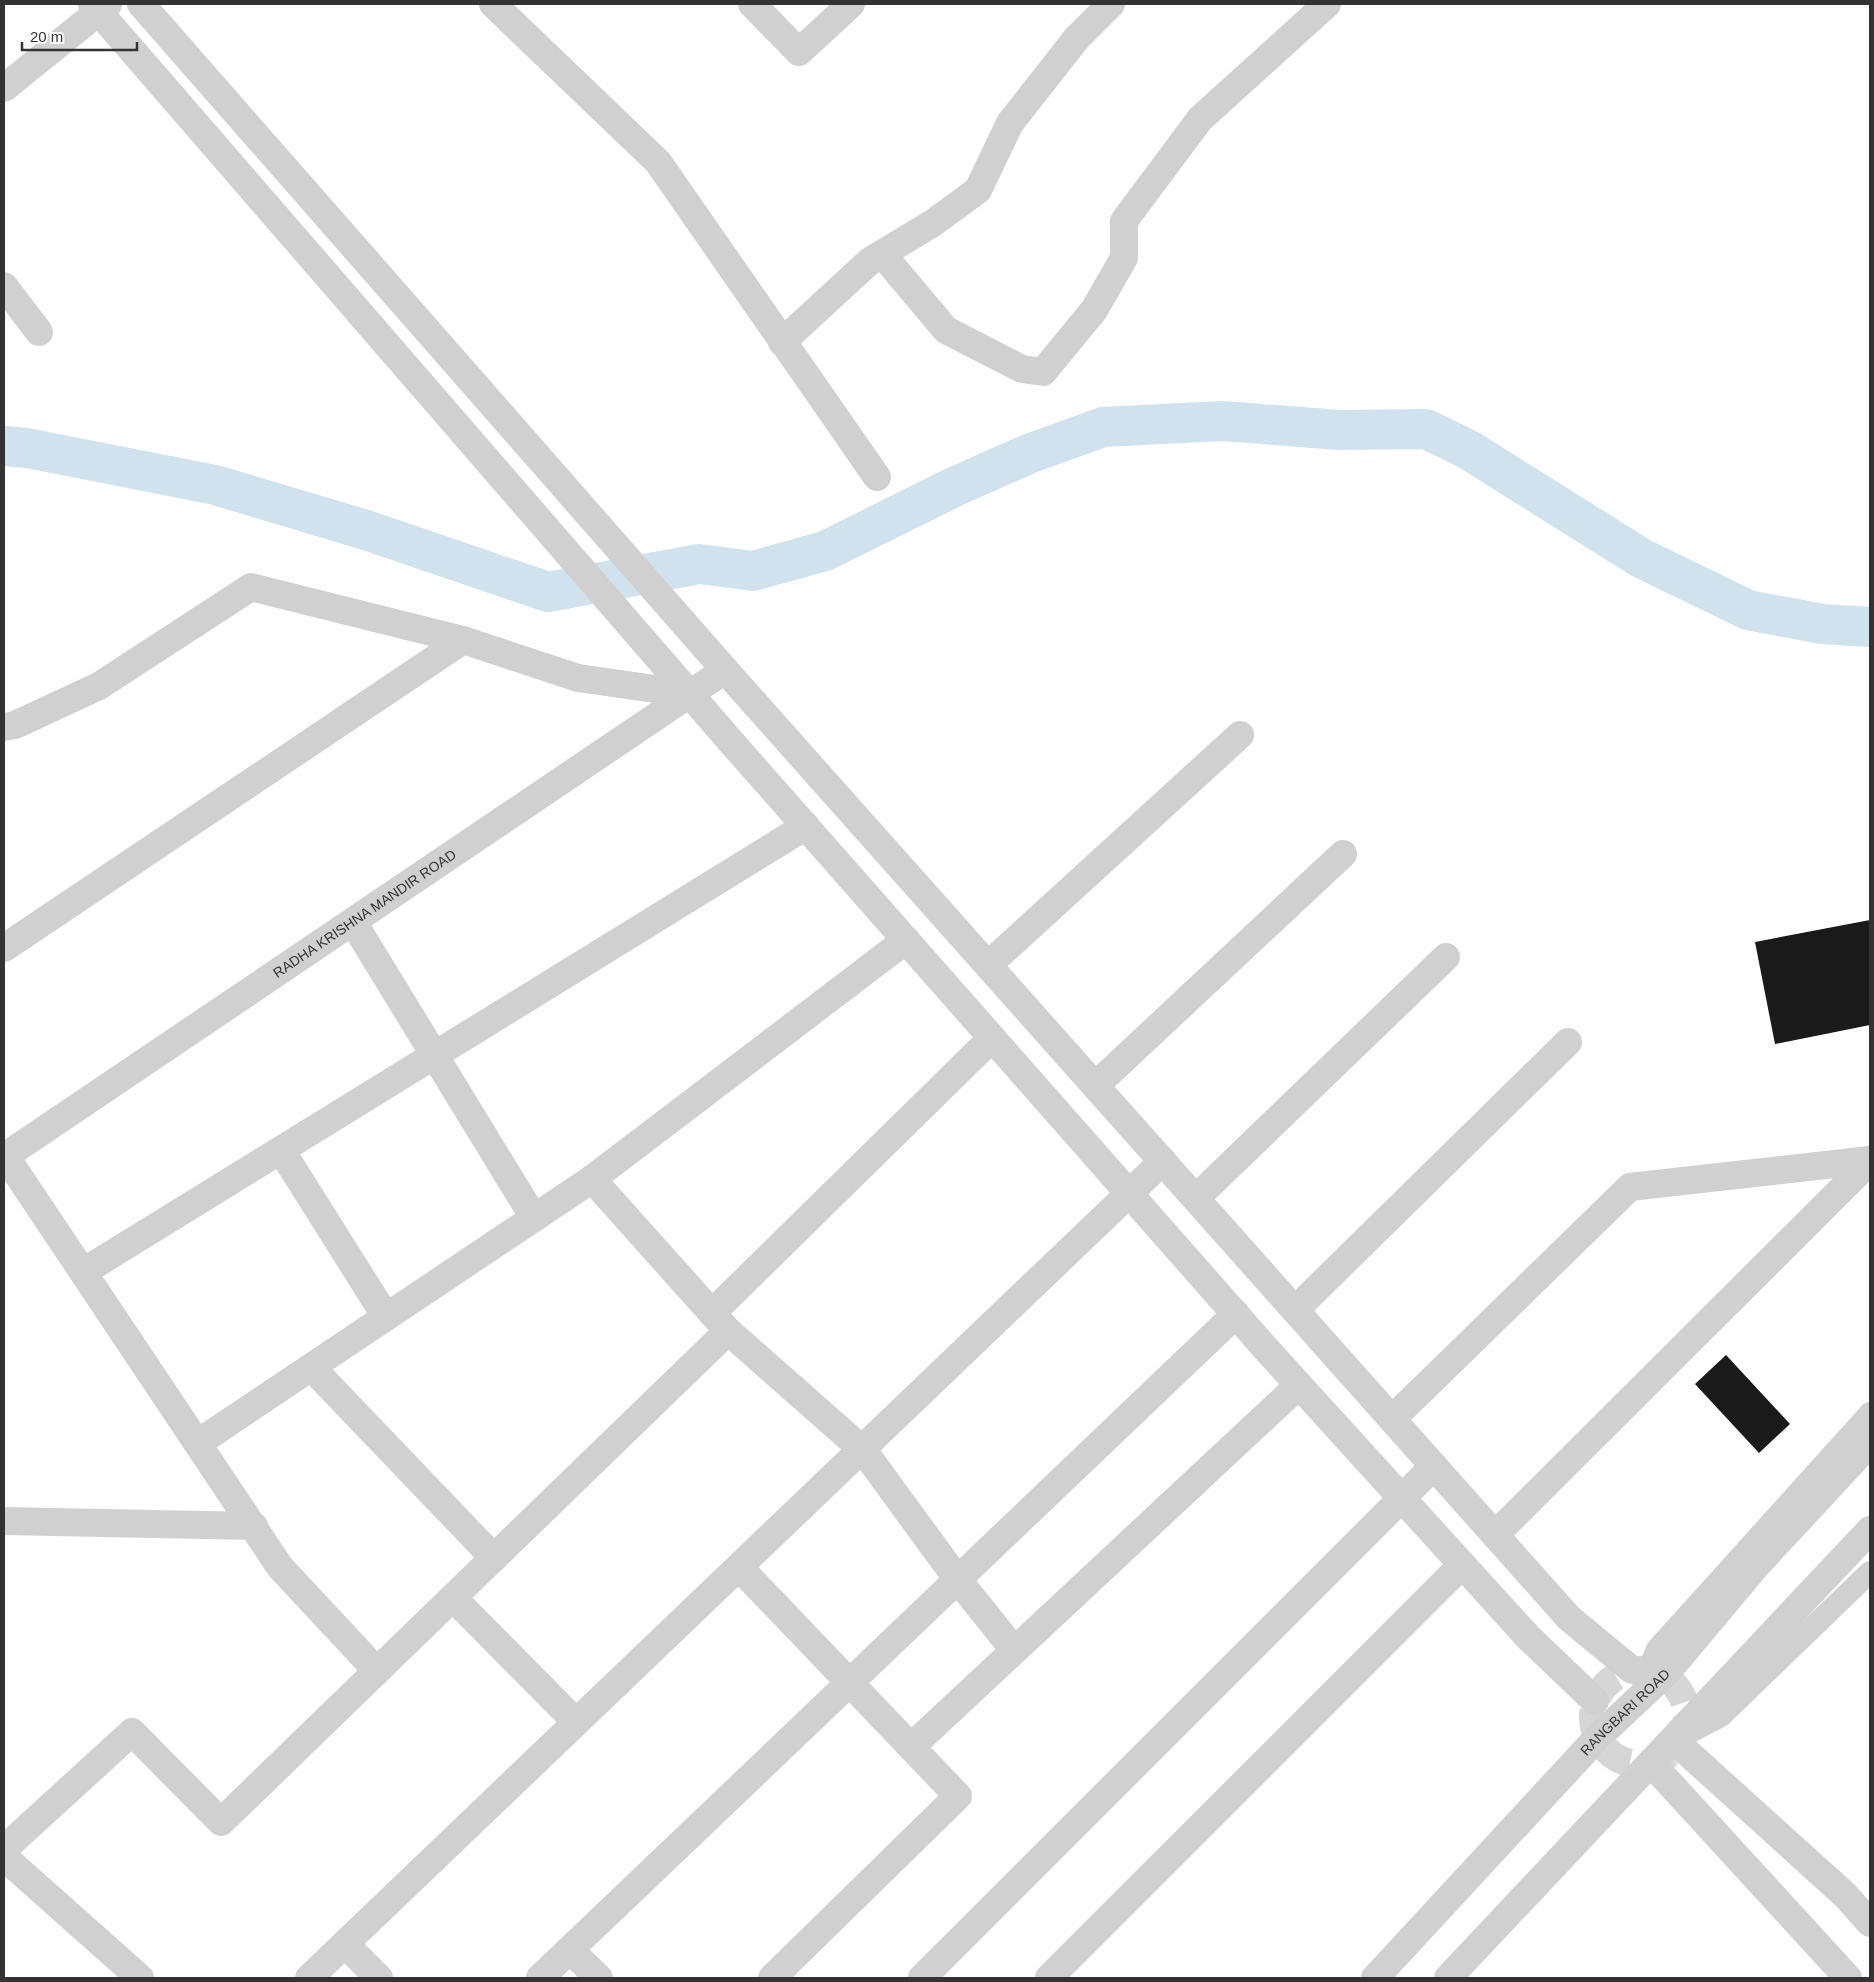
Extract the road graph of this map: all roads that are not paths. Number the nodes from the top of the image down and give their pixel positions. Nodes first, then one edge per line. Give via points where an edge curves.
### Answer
1 (141, 4) edge
2 (493, 4) edge
3 (752, 4) edge
4 (850, 4) edge
5 (1112, 4) edge
6 (1327, 4) edge
7 (99, 6) edge
8 (4, 88) edge
9 (882, 254) junction
10 (4, 286) edge
11 (39, 332) dead end
12 (782, 342) junction
13 (877, 477) dead end
14 (463, 640) junction
15 (716, 660) junction
16 (690, 694) junction
17 (4, 727) edge
18 (1240, 736) dead end
19 (806, 826) junction
20 (1343, 854) dead end
21 (353, 922) junction
22 (906, 940) junction
23 (4, 948) edge
24 (1446, 957) dead end
25 (988, 965) junction
26 (992, 1038) junction
27 (1568, 1042) dead end
28 (434, 1055) junction
29 (1096, 1085) junction
30 (281, 1150) junction
31 (4, 1156) edge
32 (1870, 1160) edge
33 (1163, 1161) junction
34 (592, 1179) junction
35 (1130, 1194) junction
36 (1196, 1198) junction
37 (534, 1218) junction
38 (83, 1272) junction
39 (1295, 1310) junction
40 (1236, 1314) junction
41 (386, 1317) junction
42 (720, 1322) junction
43 (312, 1368) junction
44 (1299, 1385) junction
45 (1870, 1413) edge
46 (1392, 1419) junction
47 (198, 1443) junction
48 (1870, 1443) edge
49 (863, 1450) junction
50 (1434, 1466) junction
51 (1401, 1498) junction
52 (4, 1521) edge
53 (254, 1526) junction
54 (1870, 1530) edge
55 (1495, 1535) junction
56 (494, 1558) junction
57 (1462, 1565) junction
58 (739, 1567) junction
59 (1870, 1572) edge
60 (958, 1580) junction
61 (453, 1598) junction
62 (1014, 1650) junction
63 (1640, 1670) joint
64 (377, 1671) junction
65 (849, 1683) junction
66 (1595, 1701) dead end
67 (576, 1722) junction
68 (1681, 1740) joint
69 (911, 1747) junction
70 (1651, 1763) dead end
71 (4, 1849) edge
72 (4, 1857) edge
73 (1870, 1923) edge
74 (344, 1944) junction
75 (570, 1950) junction
76 (140, 1978) edge
77 (309, 1978) edge
78 (379, 1978) edge
79 (540, 1978) edge
80 (599, 1978) edge
81 (772, 1978) edge
82 (922, 1978) edge
83 (1049, 1978) edge
84 (1375, 1978) edge
85 (1448, 1978) edge
86 (1848, 1978) edge

1 - 15 street
2 - 12 street via 658,162
3 - 4 street via 799,52
5 - 9 street via 1076,39 1010,123 978,190
6 - 9 street via 1200,119 1124,222 1124,258 1094,310 1043,372 1022,369 946,330
7 - 8 street
7 - 16 street
9 - 12 street via 870,261
10 - 11 street
12 - 13 street
14 - 16 street via 578,678
14 - 17 street via 251,587 99,686 15,725
14 - 23 street
15 - 16 street, RADHA KRISHNA MANDIR ROAD
15 - 25 street
16 - 19 street
16 - 21 street, RADHA KRISHNA MANDIR ROAD
18 - 25 street
19 - 22 street
19 - 28 street
20 - 29 street
21 - 28 street
21 - 31 street, RADHA KRISHNA MANDIR ROAD
22 - 26 street
22 - 34 street
24 - 36 street
25 - 29 street
26 - 35 street
26 - 42 street
27 - 39 street
28 - 30 street
28 - 37 street
29 - 33 street
30 - 38 street
30 - 41 street
31 - 38 street
32 - 46 street via 1630,1187
32 - 55 street
33 - 35 street
33 - 36 street
34 - 37 street
34 - 42 street
35 - 40 street
35 - 49 street
36 - 39 street
37 - 41 street
38 - 47 street
39 - 46 street
40 - 44 street
40 - 60 street
41 - 43 street
42 - 49 street
42 - 56 street
43 - 47 street
43 - 56 street
44 - 51 street
44 - 62 street
45 - 63 lane
46 - 50 street
47 - 53 street
48 - 84 street, RANGBARI ROAD, bridge via 1755,1567 1668,1671 1597,1738
49 - 58 street
49 - 60 street
50 - 51 street
50 - 55 street
51 - 57 street
51 - 82 street
52 - 53 street
53 - 64 street via 280,1567
54 - 85 street, bridge
55 - 63 street via 1569,1618
56 - 61 street
57 - 66 street via 1529,1638
57 - 83 street
58 - 65 street
58 - 67 street
59 - 68 lane via 1721,1716
60 - 62 street
60 - 65 street
61 - 64 street
61 - 67 street
62 - 69 street
64 - 71 street via 221,1822 132,1732
65 - 69 street
65 - 75 street
67 - 74 street
68 - 73 street
69 - 81 street via 958,1796
70 - 86 street
72 - 76 street
74 - 77 street
74 - 78 street
75 - 79 street
75 - 80 street

